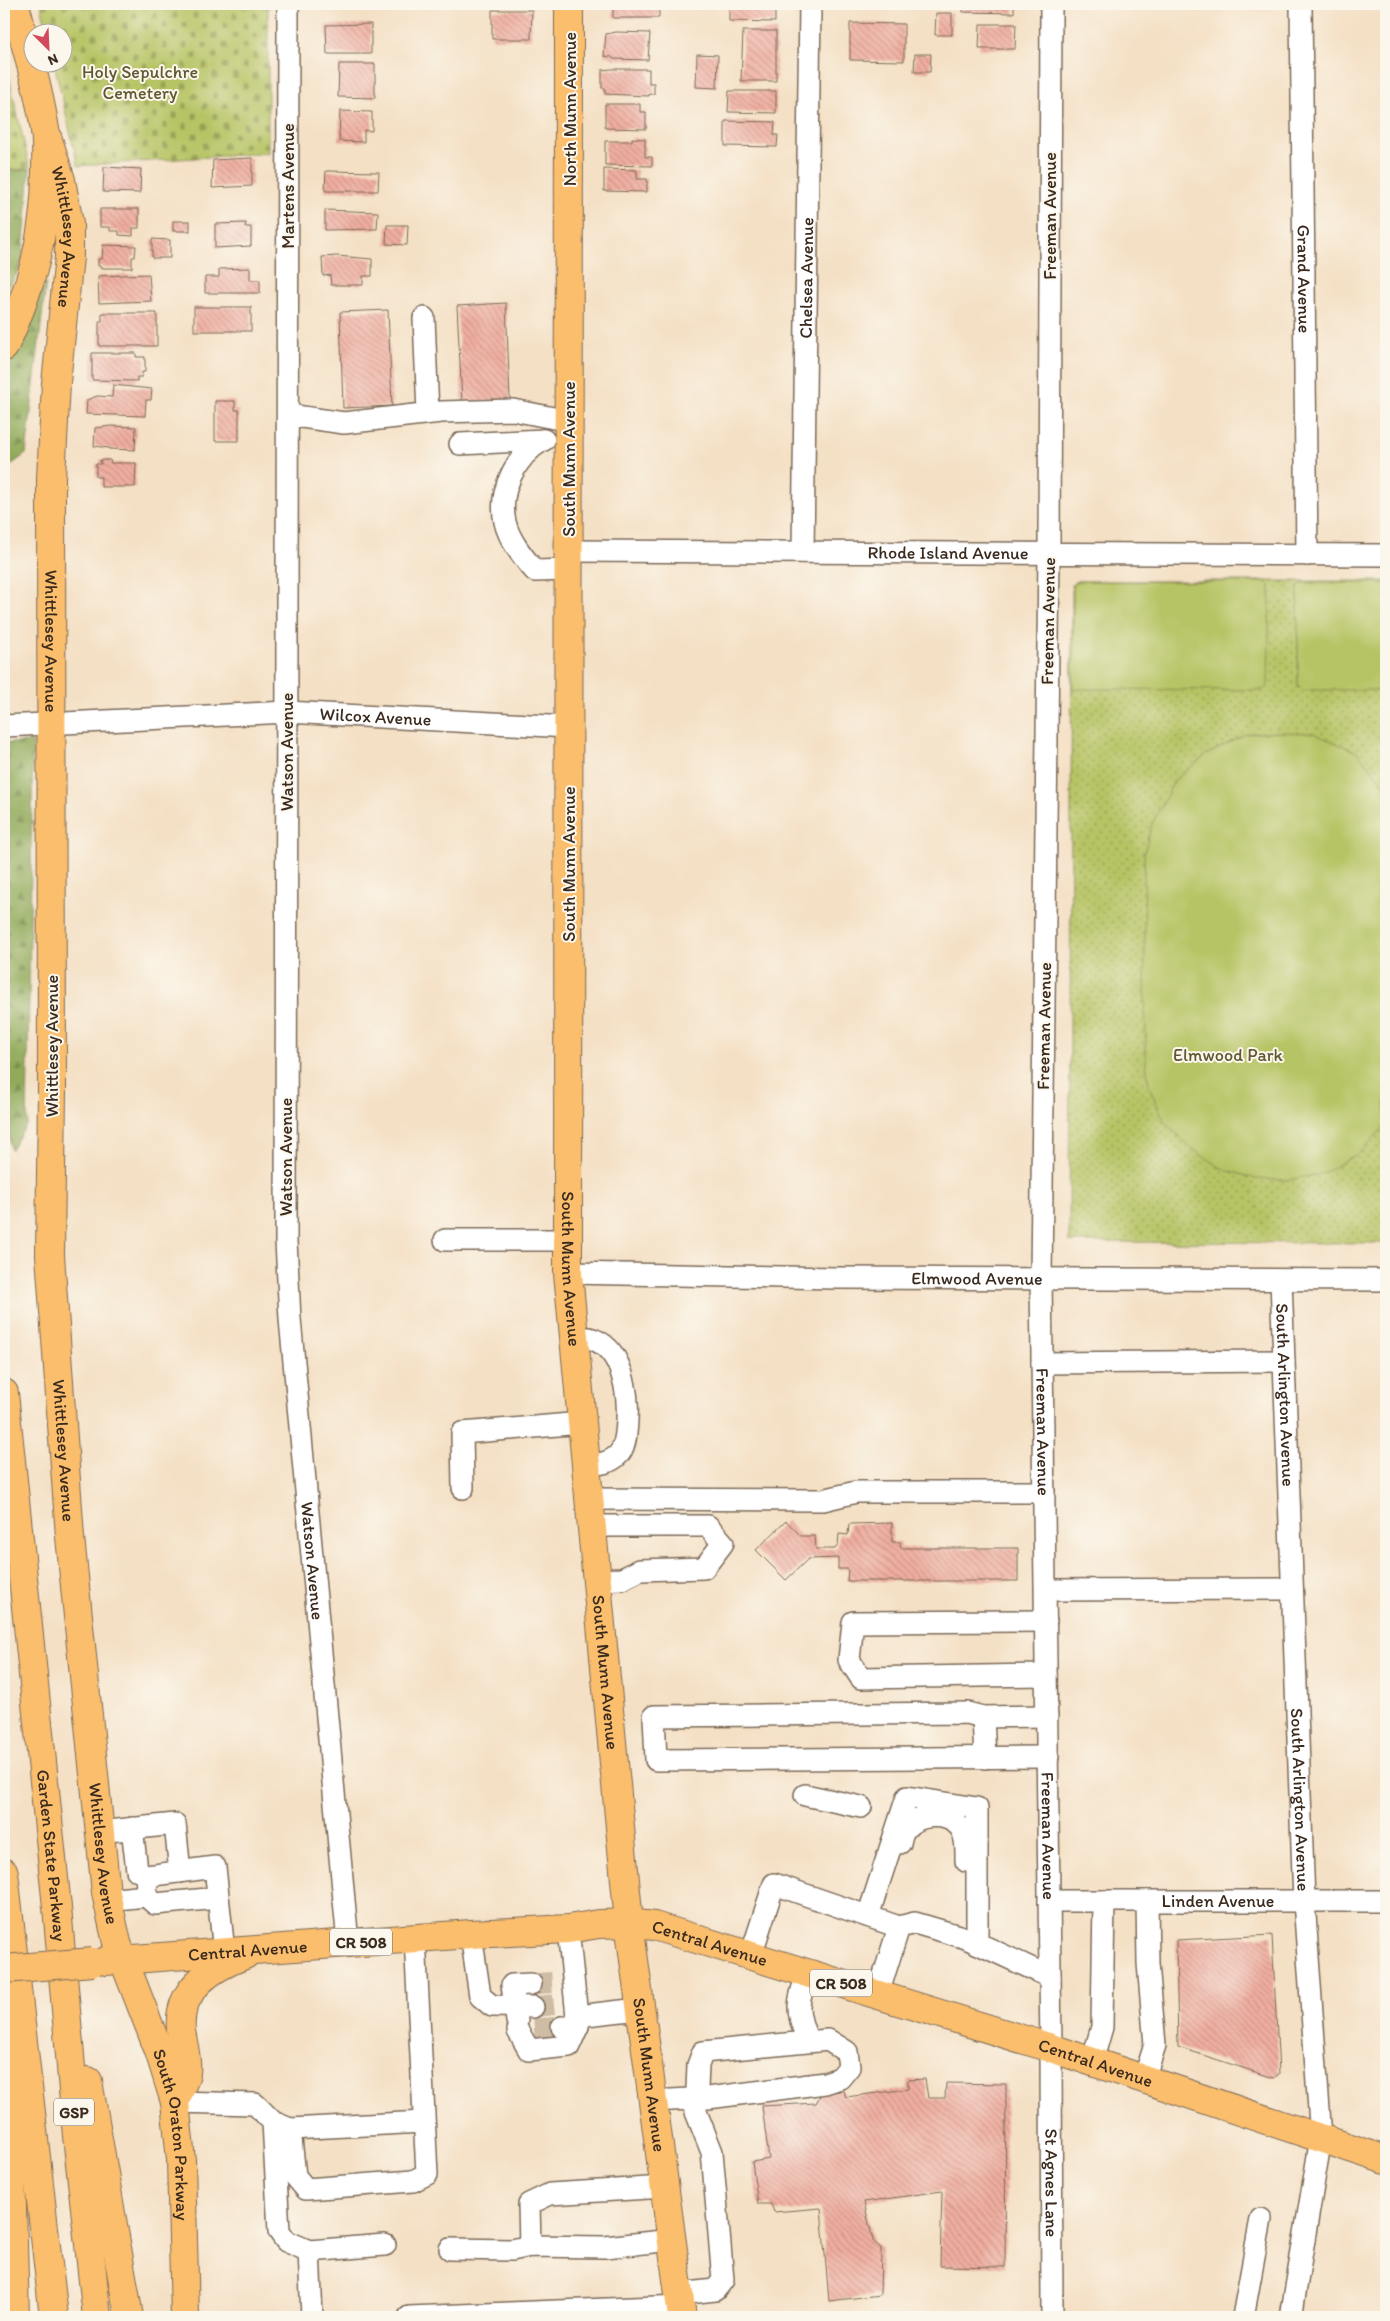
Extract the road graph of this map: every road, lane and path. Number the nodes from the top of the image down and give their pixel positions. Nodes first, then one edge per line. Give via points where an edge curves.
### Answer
1 (16, 4) edge
2 (288, 4) edge
3 (569, 4) edge
4 (810, 4) edge
5 (1051, 4) edge
6 (1301, 4) edge
7 (45, 130) junction
8 (570, 214) joint
9 (424, 318) dead end
10 (4, 347) edge
11 (289, 368) joint
12 (428, 413) junction
13 (288, 414) junction
14 (561, 432) junction
15 (460, 444) dead end
16 (803, 552) junction
17 (1049, 552) junction
18 (1307, 555) junction
19 (1386, 555) edge
20 (569, 561) junction
21 (287, 712) junction
22 (52, 724) junction
23 (4, 726) edge
24 (569, 727) junction
25 (445, 1240) dead end
26 (567, 1240) junction
27 (568, 1273) junction
28 (1042, 1279) junction
29 (1281, 1280) junction
30 (1386, 1280) edge
31 (574, 1339) junction
32 (1284, 1361) junction
33 (1042, 1364) junction
34 (4, 1393) edge
35 (582, 1423) junction
36 (598, 1462) junction
37 (463, 1488) dead end
38 (1044, 1492) junction
39 (589, 1499) junction
40 (592, 1526) junction
41 (596, 1580) junction
42 (1292, 1589) junction
43 (1046, 1590) junction
44 (1046, 1621) junction
45 (1046, 1675) junction
46 (1047, 1716) junction
47 (983, 1717) junction
48 (1048, 1757) junction
49 (985, 1758) junction
50 (805, 1795) dead end
51 (861, 1807) dead end
52 (132, 1828) junction
53 (99, 1832) junction
54 (180, 1872) junction
55 (4, 1873) edge
56 (146, 1886) junction
57 (4, 1894) edge
58 (218, 1898) junction
59 (107, 1900) junction
60 (1049, 1901) junction
61 (1104, 1901) junction
62 (1147, 1901) junction
63 (1304, 1901) junction
64 (1386, 1901) edge
65 (57, 1907) junction
66 (870, 1910) junction
67 (629, 1923) junction
68 (900, 1927) junction
69 (568, 1929) junction
70 (471, 1934) junction
71 (977, 1937) junction
72 (415, 1938) junction
73 (348, 1942) junction
74 (261, 1949) junction
75 (224, 1952) junction
76 (751, 1955) junction
77 (123, 1960) junction
78 (4, 1969) edge
79 (808, 1972) junction
80 (1050, 1977) junction
81 (531, 1984) tunnel mouth
82 (878, 1994) junction
83 (524, 2007) junction
84 (639, 2009) junction
85 (570, 2015) junction
86 (808, 2041) junction
87 (1051, 2048) junction
88 (1092, 2062) junction
89 (1144, 2079) junction
90 (697, 2098) junction
91 (653, 2101) junction
92 (175, 2102) junction
93 (423, 2122) junction
94 (282, 2126) junction
95 (1321, 2138) junction
96 (1386, 2160) edge
97 (665, 2187) junction
98 (1261, 2219) dead end
99 (672, 2240) junction
100 (385, 2245) dead end
101 (530, 2246) junction
102 (450, 2249) dead end
103 (309, 2251) junction
104 (681, 2306) edge
105 (553, 2314) edge
106 (15, 2317) edge
107 (54, 2317) edge
108 (98, 2317) edge
109 (129, 2317) edge
110 (185, 2317) edge
111 (312, 2317) edge
112 (409, 2317) edge
113 (1052, 2317) edge
114 (1243, 2317) edge
115 (1291, 2317) edge

1 - 7 main road
2 - 11 street, Martens Avenue
3 - 8 main road, North Munn Avenue
4 - 16 street, Chelsea Avenue
5 - 17 street, Freeman Avenue
6 - 18 street, Grand Avenue
7 - 10 main road via 42,238 28,291
7 - 22 main road, Whittlesey Avenue via 64,195 69,233 52,448
8 - 14 main road, South Munn Avenue
9 - 12 street
11 - 13 street, Watson Avenue
12 - 13 street via 344,423
12 - 14 street via 513,410
13 - 21 street, Watson Avenue
14 - 15 street
14 - 20 main road, South Munn Avenue
14 - 20 street, Rhode Island Avenue via 530,448 510,477 504,506 505,522 522,556 535,571
16 - 17 street, Rhode Island Avenue
16 - 20 street, Rhode Island Avenue
17 - 18 street, Rhode Island Avenue
17 - 28 street, Freeman Avenue
18 - 19 street, Rhode Island Avenue
20 - 24 main road, South Munn Avenue
21 - 22 street, Wilcox Avenue
21 - 24 street, Wilcox Avenue
21 - 73 street, Watson Avenue via 286,1241 292,1338
22 - 23 street, Wilcox Avenue
22 - 53 main road, Whittlesey Avenue via 50,1255 70,1537
24 - 26 main road, South Munn Avenue
25 - 26 street
26 - 27 main road, South Munn Avenue
27 - 28 street, Elmwood Avenue
27 - 31 main road, South Munn Avenue
28 - 29 street, Elmwood Avenue
28 - 33 street, Freeman Avenue
29 - 30 street, Elmwood Avenue
29 - 32 street, South Arlington Avenue
31 - 35 main road, South Munn Avenue
31 - 36 street via 589,1338 604,1345 615,1358 624,1378 628,1400 625,1441 620,1454
32 - 33 street
32 - 42 street, South Arlington Avenue
33 - 38 street, Freeman Avenue
34 - 65 main road, Garden State Parkway / GSP
35 - 36 main road, South Munn Avenue
35 - 37 street via 462,1433
36 - 39 main road, South Munn Avenue
38 - 39 street via 856,1492 823,1500
38 - 43 street, Freeman Avenue
39 - 40 main road, South Munn Avenue
40 - 41 main road, South Munn Avenue
40 - 41 street via 708,1526 723,1543 704,1568 640,1570 622,1579
41 - 67 main road, South Munn Avenue
42 - 43 street
42 - 63 street, South Arlington Avenue
43 - 44 street, Freeman Avenue
44 - 45 street, Freeman Avenue
44 - 45 street via 853,1622 849,1660 861,1678
45 - 46 street, Freeman Avenue
46 - 47 street
46 - 48 street, Freeman Avenue
47 - 49 street
47 - 49 street via 967,1713 654,1716 656,1760
48 - 49 street
48 - 60 street, Freeman Avenue
50 - 51 street
52 - 53 street
52 - 54 street via 175,1824
52 - 56 street via 137,1870
53 - 59 main road, Whittlesey Avenue
54 - 56 street
54 - 58 street via 215,1868
55 - 107 main road, GSP
56 - 58 street via 155,1904
56 - 59 street
57 - 106 main road
58 - 75 street
59 - 77 main road, Whittlesey Avenue
60 - 61 street, Linden Avenue
60 - 80 street, Freeman Avenue
61 - 62 street, Linden Avenue
61 - 88 street via 1102,2027
62 - 63 street, Linden Avenue
62 - 89 street via 1155,2045
63 - 64 street, Linden Avenue
63 - 95 street, South Arlington Avenue
65 - 108 main road, Garden State Parkway / GSP via 76,2136
65 - 109 main road
66 - 68 street
66 - 71 street via 907,1797 977,1808
66 - 76 street via 774,1884
67 - 69 main road, Central Avenue / CR 508
67 - 76 main road, Central Avenue / CR 508 via 654,1926
67 - 84 main road, South Munn Avenue
68 - 71 street via 915,1923
68 - 82 street
69 - 70 main road, Central Avenue / CR 508
69 - 85 street via 566,1981
70 - 72 main road, Central Avenue / CR 508
70 - 83 street via 480,1996 492,2006
71 - 80 street
72 - 73 main road, Central Avenue / CR 508
72 - 93 street
73 - 74 main road, Central Avenue / CR 508
74 - 75 main road, Central Avenue / CR 508
74 - 92 main road via 210,1973 189,1992 182,2008 181,2028 186,2072
75 - 77 main road, Central Avenue / CR 508
76 - 79 main road, Central Avenue / CR 508
77 - 78 main road, Central Avenue / CR 508, bridge
77 - 92 main road, South Oraton Parkway via 159,2051
79 - 82 main road, Central Avenue / CR 508
79 - 86 street via 798,2002 799,2020
80 - 87 street, Freeman Avenue
81 - 83 street via 512,1986
82 - 87 main road, Central Avenue / CR 508
83 - 85 street via 529,2050 569,2046
84 - 85 street
84 - 91 main road, South Munn Avenue
86 - 90 street via 703,2052 698,2065
86 - 90 street via 828,2040 846,2052 849,2067 840,2078 825,2083
87 - 88 main road, Central Avenue / CR 508
87 - 113 street, St Agnes Lane
88 - 89 main road, Central Avenue / CR 508
89 - 95 main road, Central Avenue / CR 508
90 - 91 street
90 - 104 street via 696,2112 712,2152 723,2280 715,2290
91 - 97 main road, South Munn Avenue
92 - 94 street via 255,2104
92 - 110 main road, South Oraton Parkway via 181,2160
93 - 94 street
93 - 94 street via 427,2174 413,2181 306,2189 295,2176
94 - 103 street via 279,2231 286,2241
95 - 96 main road, Central Avenue / CR 508
95 - 115 street, South Arlington Avenue
97 - 99 main road, South Munn Avenue
97 - 101 street via 550,2194 529,2204
98 - 114 street
99 - 101 street via 605,2247
99 - 104 main road, South Munn Avenue
100 - 103 street
101 - 102 street via 512,2250
103 - 111 street
104 - 105 street
105 - 112 street

